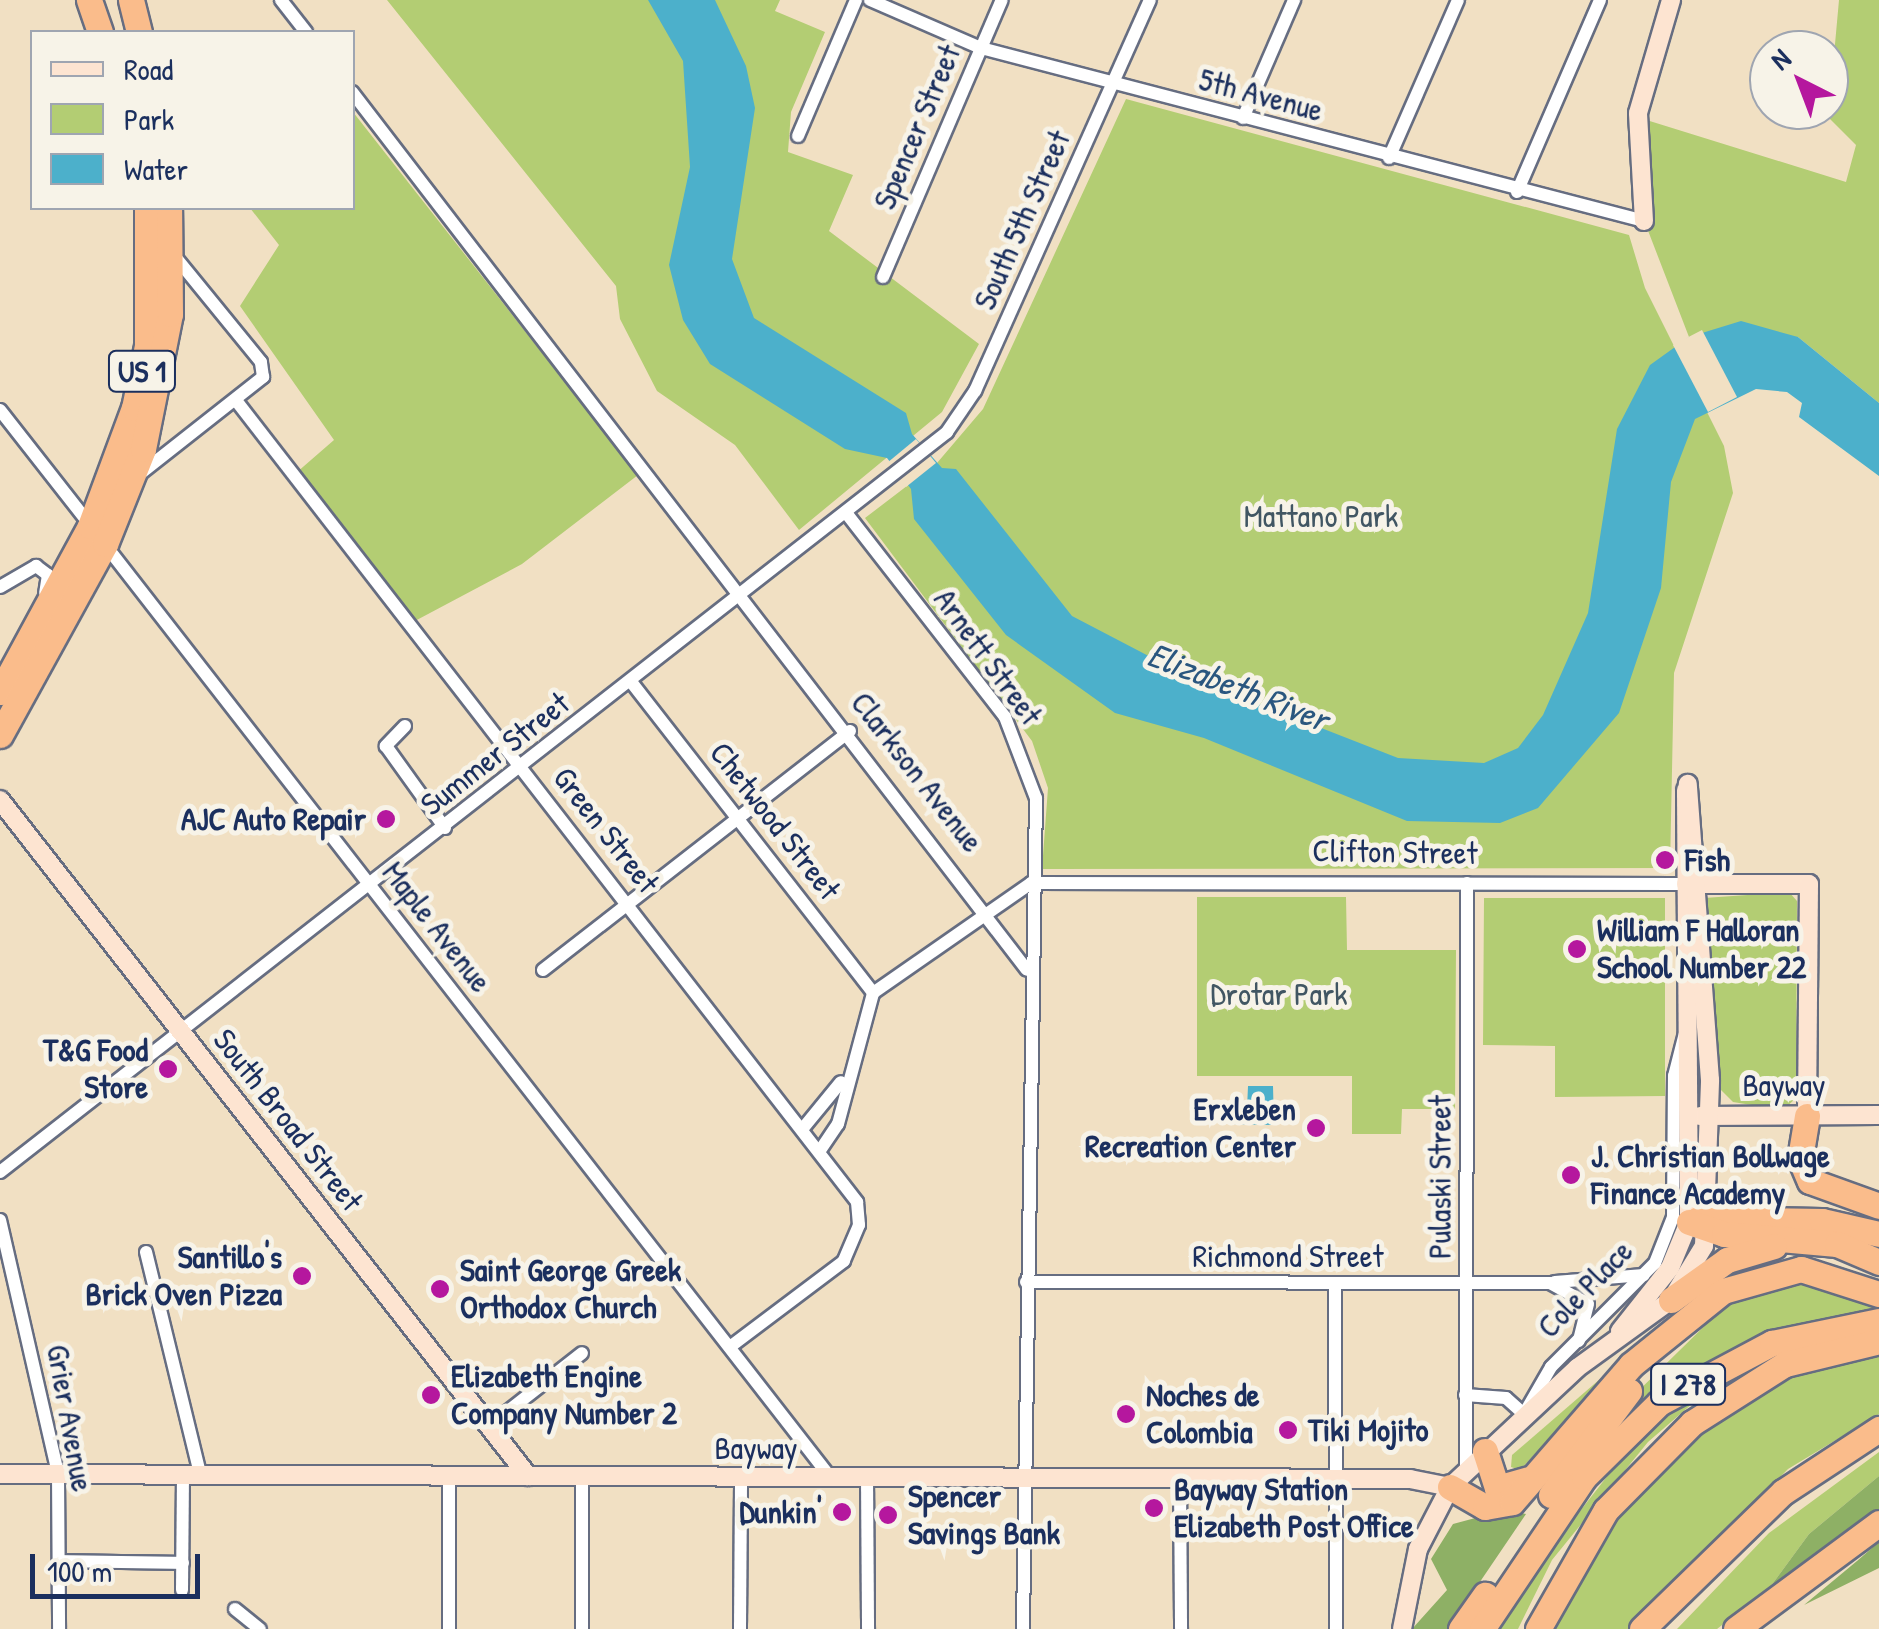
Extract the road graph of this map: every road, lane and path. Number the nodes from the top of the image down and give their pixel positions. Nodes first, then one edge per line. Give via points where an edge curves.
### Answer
1 (89, 0) edge
2 (106, 0) edge
3 (131, 0) edge
4 (280, 0) edge
5 (856, 0) edge
6 (870, 0) edge
7 (1002, 0) edge
8 (1150, 0) edge
9 (1294, 0) edge
10 (1458, 0) edge
11 (1600, 0) edge
12 (1671, 0) edge
13 (99, 30) edge
14 (114, 30) edge
15 (138, 30) edge
16 (304, 30) edge
17 (980, 48) junction
18 (1113, 84) junction
19 (355, 96) edge
20 (1243, 118) junction
21 (798, 136) dead end
22 (1389, 158) junction
23 (1516, 192) junction
24 (147, 210) edge
25 (169, 210) edge
26 (1644, 221) joint
27 (172, 254) junction
28 (883, 276) dead end
29 (238, 402) junction
30 (0, 410) edge
31 (926, 451) joint
32 (131, 480) junction
33 (847, 514) junction
34 (98, 535) junction
35 (0, 587) edge
36 (744, 592) junction
37 (37, 623) junction
38 (632, 683) junction
39 (0, 692) edge
40 (405, 726) dead end
41 (850, 731) junction
42 (0, 735) edge
43 (522, 767) junction
44 (0, 800) edge
45 (738, 819) junction
46 (445, 828) junction
47 (1031, 883) junction
48 (1467, 883) junction
49 (1687, 884) junction
50 (369, 886) junction
51 (629, 905) junction
52 (986, 906) junction
53 (543, 970) dead end
54 (1028, 970) junction
55 (874, 993) junction
56 (1688, 1023) junction
57 (182, 1033) junction
58 (849, 1066) junction
59 (1879, 1115) edge
60 (1689, 1116) junction
61 (1711, 1116) junction
62 (1807, 1116) junction
63 (804, 1127) junction
64 (821, 1149) junction
65 (0, 1172) edge
66 (1879, 1206) edge
67 (0, 1220) edge
68 (1702, 1223) junction
69 (1879, 1234) edge
70 (1824, 1242) junction
71 (146, 1252) dead end
72 (1879, 1262) edge
73 (1650, 1271) junction
74 (1750, 1280) junction
75 (1026, 1282) junction
76 (1335, 1283) junction
77 (1550, 1283) junction
78 (1467, 1284) junction
79 (1879, 1294) edge
80 (1671, 1300) junction
81 (1879, 1321) edge
82 (1613, 1339) junction
83 (1579, 1341) junction
84 (1879, 1341) edge
85 (730, 1346) junction
86 (582, 1353) dead end
87 (1465, 1395) junction
88 (1524, 1414) junction
89 (489, 1426) junction
90 (1879, 1430) edge
91 (1485, 1451) junction
92 (0, 1474) edge
93 (58, 1474) junction
94 (192, 1474) junction
95 (449, 1476) junction
96 (528, 1476) junction
97 (582, 1476) junction
98 (741, 1477) junction
99 (831, 1478) junction
100 (867, 1478) junction
101 (1026, 1478) junction
102 (1180, 1478) junction
103 (1334, 1478) junction
104 (1458, 1478) junction
105 (1528, 1479) junction
106 (1755, 1518) junction
107 (1879, 1522) edge
108 (59, 1562) junction
109 (182, 1562) junction
110 (182, 1590) dead end
111 (235, 1609) dead end
112 (59, 1629) edge
113 (260, 1629) edge
114 (448, 1629) edge
115 (582, 1629) edge
116 (740, 1629) edge
117 (868, 1629) edge
118 (1024, 1629) edge
119 (1181, 1629) edge
120 (1336, 1629) edge
121 (1402, 1629) edge
122 (1461, 1629) edge
123 (1482, 1629) edge
124 (1538, 1629) edge
125 (1642, 1629) edge
126 (1657, 1629) edge
127 (1736, 1629) edge

1 - 13 highway
2 - 14 highway
3 - 15 highway
4 - 16 street
5 - 21 street
6 - 17 street, 5th Avenue
7 - 17 street, Spencer Street
8 - 18 street, South 5th Street
9 - 20 street
10 - 22 street
11 - 23 street
12 - 26 street via 1638,113
17 - 18 street, 5th Avenue
17 - 28 street, Spencer Street
18 - 20 street, 5th Avenue
18 - 31 street, South 5th Street via 975,391
19 - 36 street, Clarkson Avenue
20 - 22 street, 5th Avenue
22 - 23 street, 5th Avenue
23 - 26 street, 5th Avenue
24 - 34 highway, US 1 via 147,346
25 - 27 highway, US 1
27 - 29 street via 261,362 259,384
27 - 32 highway, US 1 via 163,366
29 - 32 street
29 - 43 street, Green Street
30 - 34 street, Maple Avenue
31 - 33 street, Summer Street
32 - 34 highway, US 1
33 - 36 street, Summer Street
33 - 47 street, Arnett Street via 1018,739 1036,798
34 - 37 highway, US 1
34 - 42 highway, US 1
34 - 50 street, Maple Avenue
35 - 37 street via 27,566 48,576
36 - 38 street, Summer Street
36 - 41 street, Clarkson Avenue
37 - 39 highway, US 1
38 - 43 street, Summer Street
38 - 45 street, Chetwood Street
40 - 46 street via 386,746
41 - 45 street
41 - 52 street, Clarkson Avenue
43 - 46 street, Summer Street
43 - 51 street, Green Street
44 - 57 street, South Broad Street
45 - 51 street
45 - 55 street, Chetwood Street
46 - 50 street, Summer Street
47 - 48 street, Clifton Street
47 - 52 street, Clifton Street
47 - 54 street, Arnett Street
48 - 49 street, Clifton Street
48 - 78 street, Pulaski Street
49 - 56 street, Cole Place
49 - 61 street
49 - 62 street, Clifton Street via 1809,884
50 - 57 street, Summer Street
50 - 85 street, Maple Avenue
51 - 53 street
51 - 63 street, Green Street
52 - 54 street, Clarkson Avenue
52 - 55 street, Clifton Street
54 - 75 street
55 - 58 street
56 - 60 street, Cole Place
56 - 73 street, Cole Place via 1674,1065 1673,1217
57 - 65 street, Summer Street
57 - 89 street, South Broad Street
58 - 63 street via 829,1104
58 - 64 street via 838,1124
59 - 62 street, Bayway
60 - 61 street, Bayway
60 - 68 street, Cole Place
61 - 62 street, Bayway
61 - 68 street
62 - 66 highway via 1800,1158 1810,1181
63 - 64 street, Green Street
64 - 85 street, Green Street via 857,1202 856,1238 834,1270
67 - 93 street, Grier Avenue
68 - 69 highway via 1822,1221
68 - 70 highway
68 - 80 street
68 - 82 street
70 - 72 highway
70 - 80 highway via 1740,1256
71 - 94 street
73 - 77 street, Richmond Street
73 - 83 street, Cole Place
74 - 79 highway via 1825,1271
74 - 105 highway via 1665,1332
74 - 122 highway via 1688,1326 1617,1404
75 - 76 street, Richmond Street
75 - 101 street
76 - 78 street, Richmond Street
76 - 103 street
77 - 78 street, Richmond Street
77 - 83 street via 1588,1304
78 - 87 street, Pulaski Street
80 - 82 street
81 - 123 highway, I 278 via 1772,1343 1659,1403 1584,1477
82 - 88 street
83 - 88 street, Cole Place
84 - 124 highway via 1785,1364 1692,1424 1592,1530
85 - 99 street, Maple Avenue
86 - 89 street
87 - 88 street via 1506,1398
87 - 104 street, Pulaski Street
88 - 91 street
89 - 96 street, South Broad Street
90 - 106 highway
91 - 104 street
91 - 105 highway via 1498,1488
92 - 93 street, Bayway
93 - 94 street, Bayway
93 - 108 street, Grier Avenue
94 - 95 street, Bayway
94 - 109 street
95 - 96 street, Bayway
95 - 114 street
96 - 97 street, Bayway
97 - 98 street, Bayway
97 - 115 street
98 - 99 street, Bayway
98 - 116 street
99 - 100 street, Bayway
100 - 101 street, Bayway
100 - 117 street
101 - 102 street, Bayway
101 - 118 street
102 - 103 street, Bayway
102 - 119 street
103 - 104 street, Bayway
103 - 120 street
104 - 105 highway via 1496,1508
104 - 121 street via 1418,1549
106 - 125 highway
106 - 126 highway
107 - 127 highway
108 - 109 street
108 - 112 street, Grier Avenue
109 - 110 street
111 - 113 street

